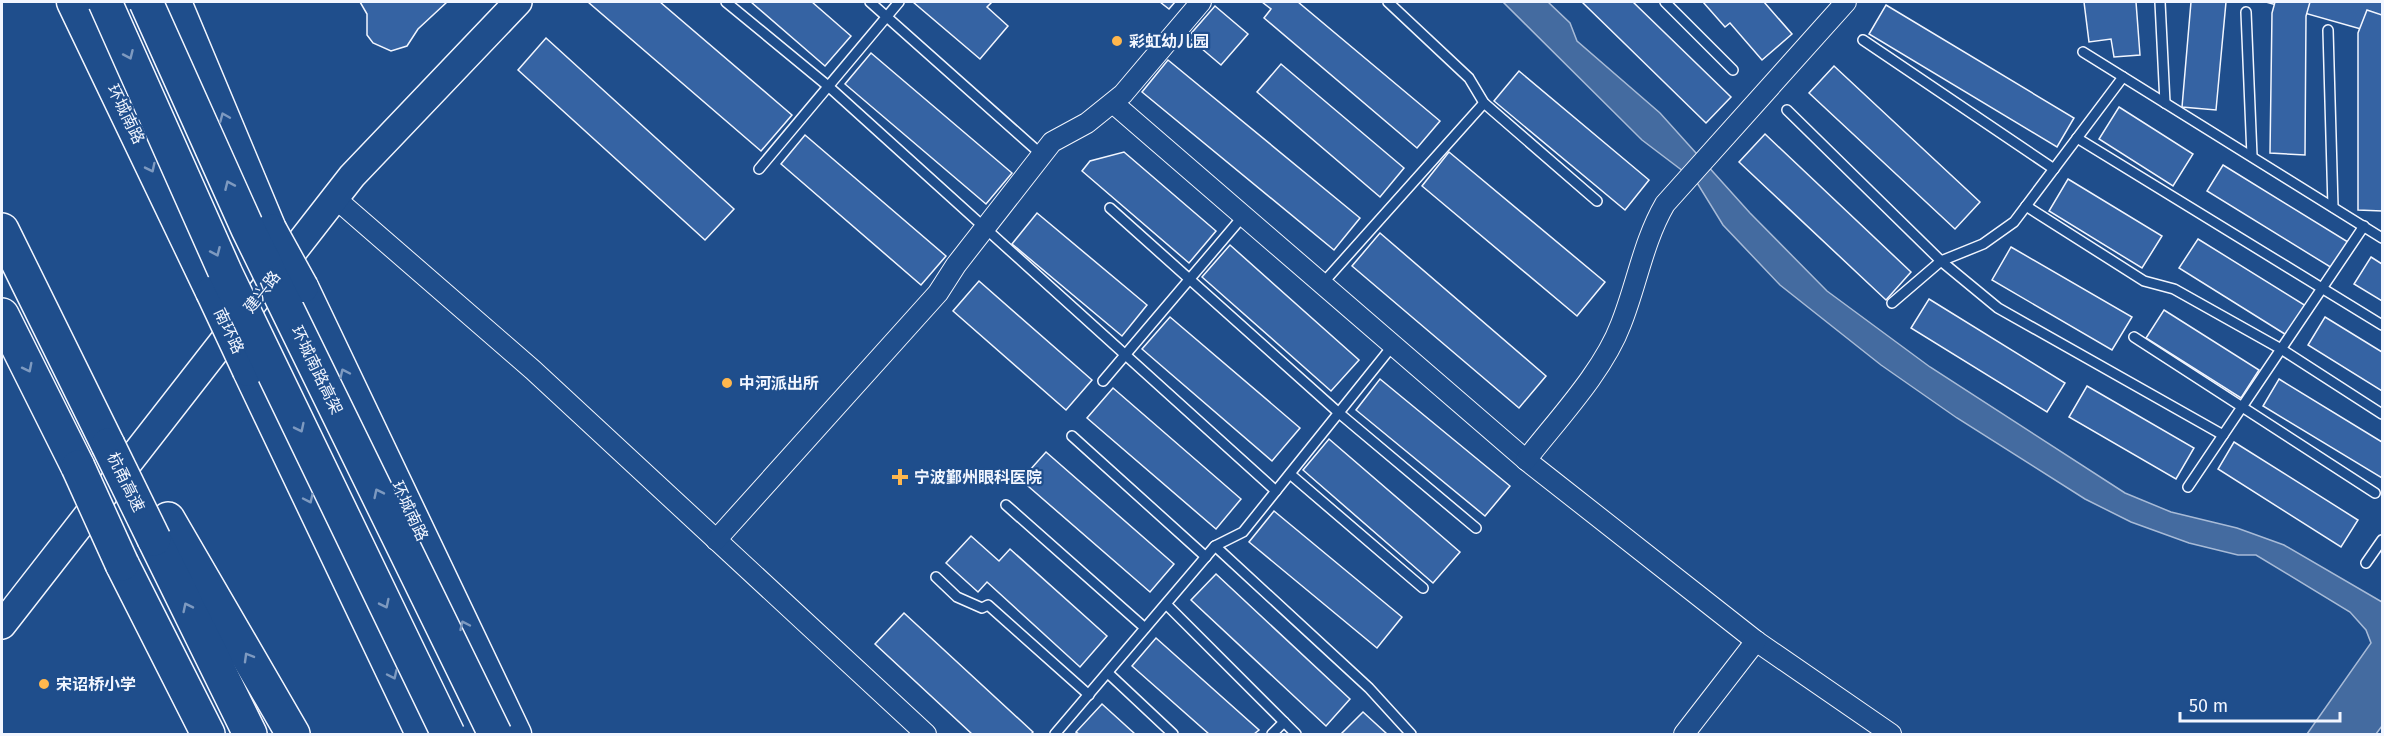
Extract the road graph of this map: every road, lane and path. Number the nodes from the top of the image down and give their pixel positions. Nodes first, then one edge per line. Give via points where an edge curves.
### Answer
1 (72, 2) edge
2 (105, 2) edge
3 (146, 2) edge
4 (176, 2) edge
5 (518, 2) edge
6 (726, 2) edge
7 (870, 2) edge
8 (899, 2) edge
9 (1201, 2) edge
10 (1388, 2) edge
11 (1665, 2) edge
12 (1846, 2) edge
13 (2160, 2) edge
14 (2246, 12) dead end
15 (886, 16) junction
16 (2328, 30) dead end
17 (1863, 40) dead end
18 (2083, 52) dead end
19 (1733, 70) dead end
20 (2123, 77) junction
21 (828, 86) junction
22 (1113, 103) junction
23 (1484, 103) junction
24 (2165, 103) junction
25 (1787, 110) dead end
26 (2077, 138) junction
27 (1042, 155) junction
28 (2252, 156) junction
29 (759, 169) dead end
30 (2054, 169) junction
31 (335, 198) junction
32 (1597, 201) dead end
33 (2026, 206) junction
34 (2333, 207) junction
35 (1110, 208) dead end
36 (1244, 215) junction
37 (2364, 226) junction
38 (2, 228) edge
39 (984, 229) junction
40 (2382, 238) edge
41 (1941, 261) junction
42 (1189, 280) junction
43 (1323, 283) junction
44 (2322, 288) junction
45 (211, 292) joint
46 (1892, 303) dead end
47 (2, 315) edge
48 (2382, 325) edge
49 (2134, 338) dead end
50 (1394, 344) junction
51 (2281, 349) junction
52 (1125, 355) junction
53 (1102, 381) dead end
54 (2242, 407) junction
55 (1339, 413) junction
56 (2382, 414) edge
57 (2223, 435) junction
58 (1072, 436) dead end
59 (1526, 460) junction
60 (1290, 474) junction
61 (2188, 487) dead end
62 (1276, 491) junction
63 (2375, 494) dead end
64 (1006, 505) dead end
65 (1476, 528) dead end
66 (161, 529) junction
67 (716, 540) junction
68 (2382, 540) edge
69 (1215, 546) junction
70 (1206, 557) junction
71 (2366, 563) dead end
72 (936, 577) dead end
73 (1423, 588) dead end
74 (1167, 604) junction
75 (2, 625) edge
76 (1146, 628) junction
77 (1756, 641) junction
78 (170, 658) junction
79 (1108, 673) junction
80 (1089, 695) junction
81 (285, 721) edge
82 (1284, 722) junction
83 (200, 735) edge
84 (208, 735) edge
85 (250, 735) edge
86 (421, 735) edge
87 (448, 735) edge
88 (495, 735) edge
89 (516, 735) edge
90 (926, 735) edge
91 (1055, 735) edge
92 (1173, 735) edge
93 (1272, 735) edge
94 (1296, 735) edge
95 (1411, 735) edge
96 (1684, 735) edge
97 (1891, 735) edge

1 -> 45 main road, 环城南路
2 -> 87 highway, bridge via 226,274
88 -> 3 highway, 环城南路高架, bridge via 249,229
89 -> 4 main road, 环城南路, bridge via 303,287 271,229
5 - 31 street, 建兴路
6 - 21 lane
7 - 15 lane
8 - 15 lane
9 - 22 street
10 - 23 lane via 1469,78
11 - 19 lane
12 - 59 street via 1665,204 1650,229 1620,326 1586,384
13 - 24 lane
14 - 28 lane
15 - 21 lane
15 - 27 lane
16 - 34 lane
17 - 30 lane
18 - 20 lane
20 - 24 lane
20 - 26 lane
21 - 29 lane
21 - 39 lane
22 - 27 street via 1052,142
22 - 36 street
23 - 32 lane
23 - 43 lane
24 - 28 lane
25 - 41 lane
26 - 30 lane
26 - 44 lane
27 - 39 street
28 - 34 lane
30 - 33 lane
31 - 67 street via 533,370
31 - 75 street, 建兴路
33 - 41 lane via 2014,222 1983,244
33 - 51 lane via 2144,281 2174,289
34 - 37 lane
35 - 42 lane
36 - 42 lane
36 - 43 street
37 - 40 lane
37 - 44 lane
38 - 66 highway via 116,435
39 - 52 lane
39 - 67 street via 938,293
41 - 46 lane
41 - 57 lane via 1998,308
42 - 52 lane
42 - 55 lane
43 - 50 street
44 - 48 lane
44 - 51 lane
45 -> 86 main road, 南环路, bridge
47 -> 78 highway, bridge
49 - 54 lane
50 - 55 lane
50 - 59 street
51 - 54 lane
51 - 56 lane
52 - 53 lane
52 - 62 lane
54 - 57 lane
54 - 63 lane
55 - 60 lane
55 - 65 lane
57 - 61 lane
58 - 70 lane
59 - 77 street
60 - 62 lane
60 - 73 lane
62 - 69 lane via 1243,532
64 - 76 lane
81 -> 66 highway
85 -> 66 highway
67 - 90 street
68 - 71 lane
69 - 70 lane
69 - 95 lane via 1369,688
70 - 74 lane
72 - 80 lane via 957,597 982,608 988,604
74 - 76 lane
74 - 82 lane
76 - 79 lane
77 - 96 street
77 - 97 street
78 - 83 highway
78 - 84 highway
79 - 80 lane
79 - 92 lane
80 - 91 lane
82 - 93 lane
82 - 94 lane

